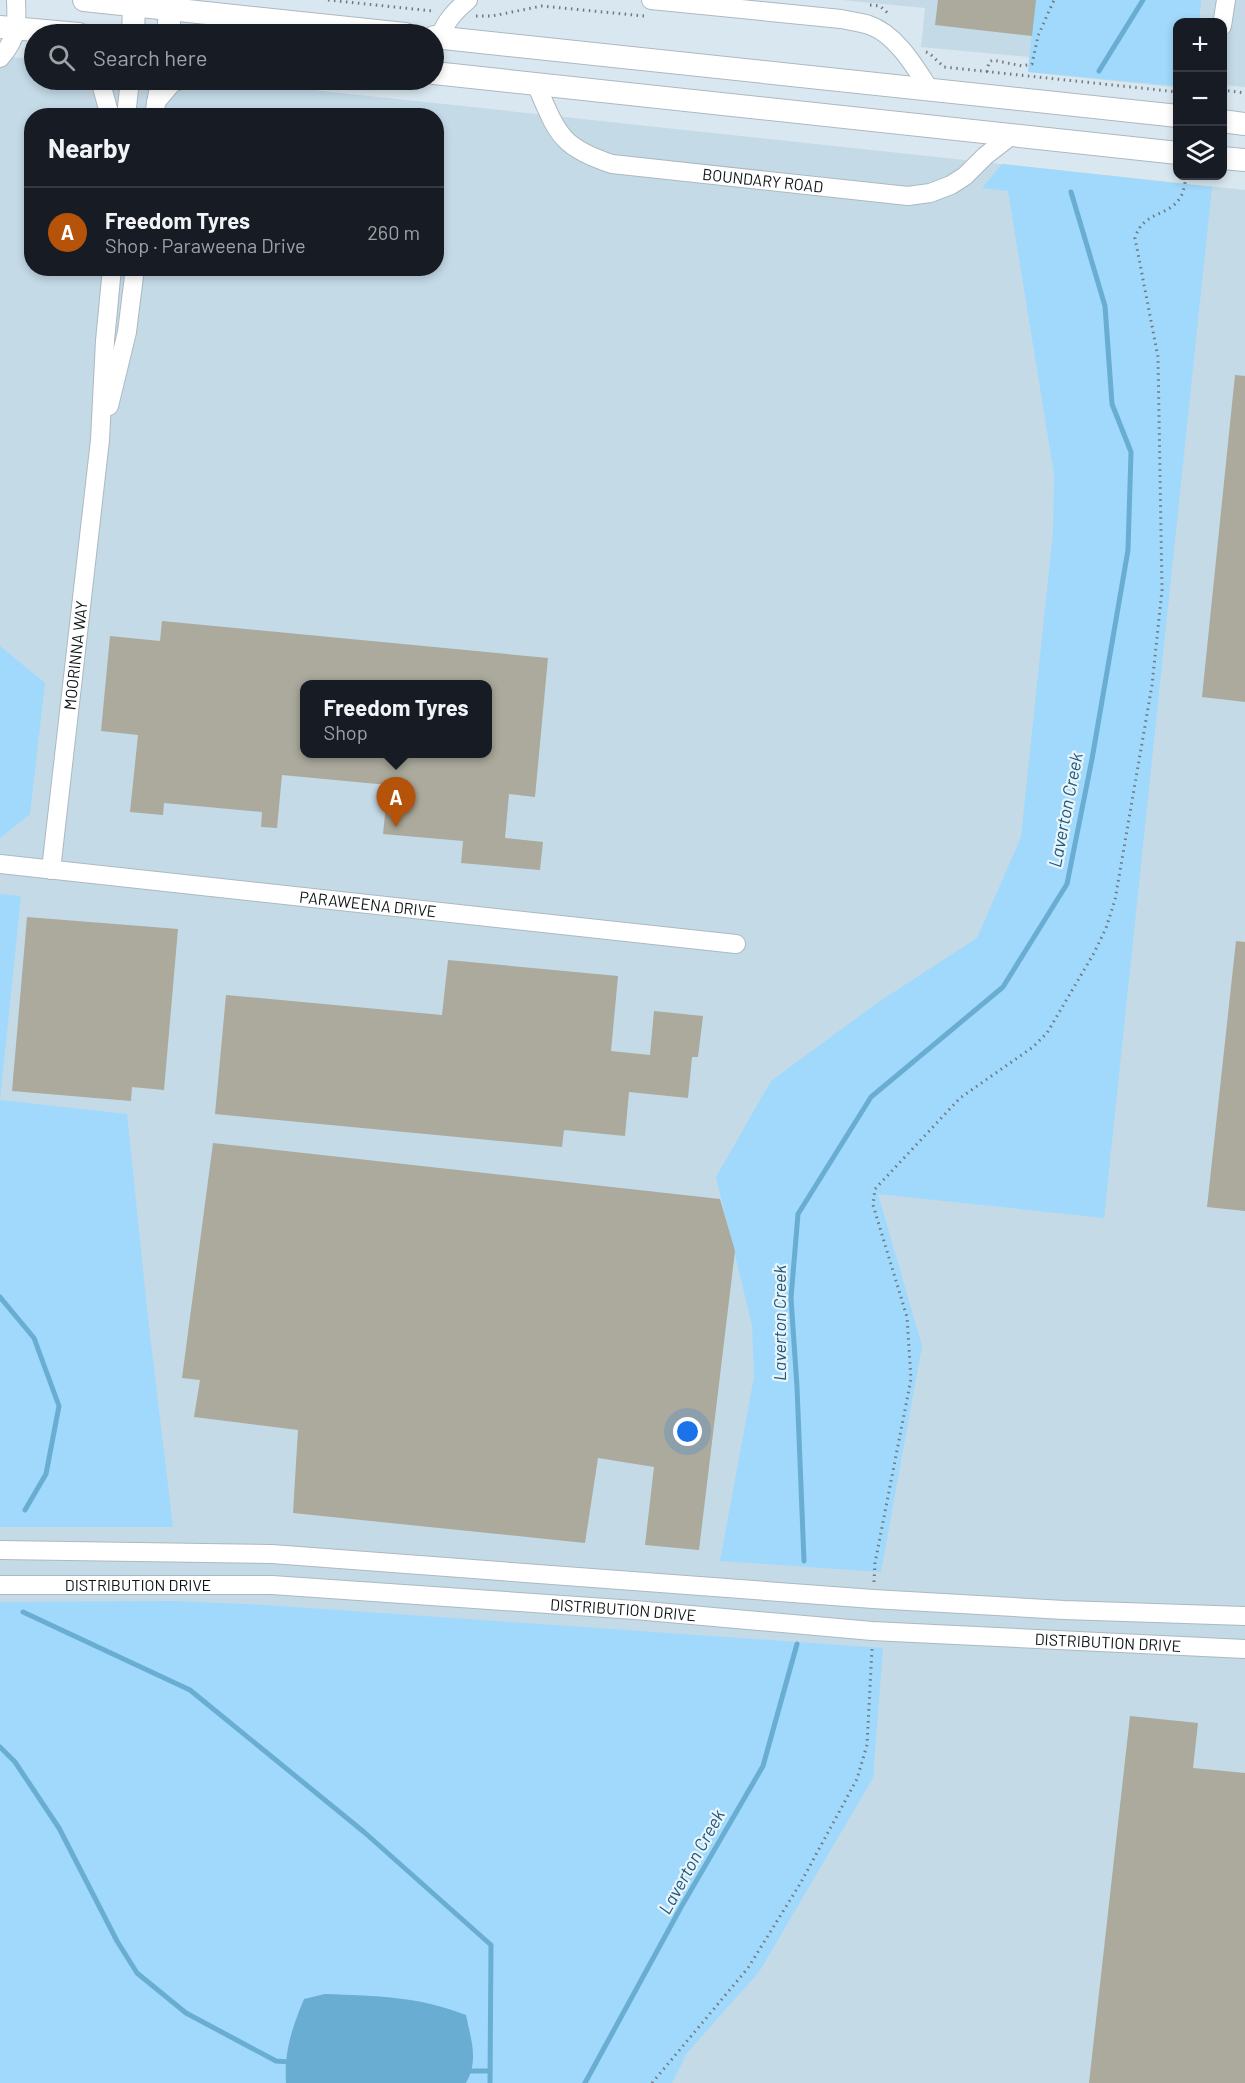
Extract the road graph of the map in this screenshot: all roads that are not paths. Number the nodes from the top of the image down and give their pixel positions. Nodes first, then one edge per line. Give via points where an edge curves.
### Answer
1 (16, 0) edge
2 (84, 0) edge
3 (468, 0) edge
4 (1226, 0) edge
5 (134, 3) edge
6 (171, 5) edge
7 (649, 8) edge
8 (1223, 18) edge
9 (133, 24) edge
10 (169, 24) edge
11 (324, 24) edge
12 (444, 25) edge
13 (9, 28) edge
14 (24, 29) edge
15 (444, 39) edge
16 (444, 49) edge
17 (0, 58) edge
18 (444, 74) edge
19 (476, 78) junction
20 (536, 84) junction
21 (103, 90) edge
22 (129, 90) edge
23 (158, 90) edge
24 (167, 90) edge
25 (930, 90) junction
26 (108, 108) edge
27 (127, 108) edge
28 (154, 108) edge
29 (155, 108) edge
30 (1173, 115) edge
31 (1227, 122) edge
32 (1245, 124) edge
33 (1012, 135) junction
34 (1173, 152) edge
35 (1227, 158) edge
36 (1245, 160) edge
37 (111, 276) edge
38 (134, 276) edge
39 (100, 440) junction
40 (0, 864) edge
41 (51, 870) junction
42 (736, 944) dead end
43 (0, 1550) edge
44 (217, 1553) junction
45 (395, 1563) junction
46 (0, 1585) edge
47 (217, 1586) junction
48 (393, 1594) junction
49 (954, 1604) junction
50 (1152, 1612) junction
51 (1245, 1616) edge
52 (956, 1636) junction
53 (1151, 1645) junction
54 (1245, 1649) edge

1 - 13 street
2 - 5 main road
3 - 12 street
4 - 8 street
5 - 6 main road
5 - 9 main road
6 - 10 main road
6 - 11 main road
7 - 25 street via 841,19 870,25 901,49
13 - 14 main road
13 - 17 street via 10,47
15 - 25 main road
16 - 19 main road
18 - 19 main road
19 - 20 main road
20 - 33 main road
20 - 33 street, BOUNDARY ROAD via 555,129 569,144 587,156 612,164 908,196 951,185
21 - 26 street
22 - 27 street
23 - 28 street
24 - 29 street
25 - 30 main road
31 - 32 main road
33 - 34 main road
35 - 36 main road
37 - 39 street, MOORINNA WAY
38 - 39 street, MOORINNA WAY via 128,332
39 - 41 street, MOORINNA WAY
40 - 41 street, PARAWEENA DRIVE
41 - 42 street, PARAWEENA DRIVE
43 - 44 street, DISTRIBUTION DRIVE
44 - 45 street, DISTRIBUTION DRIVE
44 - 47 street
45 - 48 street
45 - 49 street, DISTRIBUTION DRIVE
46 - 47 street, DISTRIBUTION DRIVE
47 - 48 street, DISTRIBUTION DRIVE
48 - 52 street, DISTRIBUTION DRIVE
49 - 50 street, DISTRIBUTION DRIVE
49 - 52 street
50 - 51 street, DISTRIBUTION DRIVE
50 - 53 street
52 - 53 street, DISTRIBUTION DRIVE
53 - 54 street, DISTRIBUTION DRIVE

